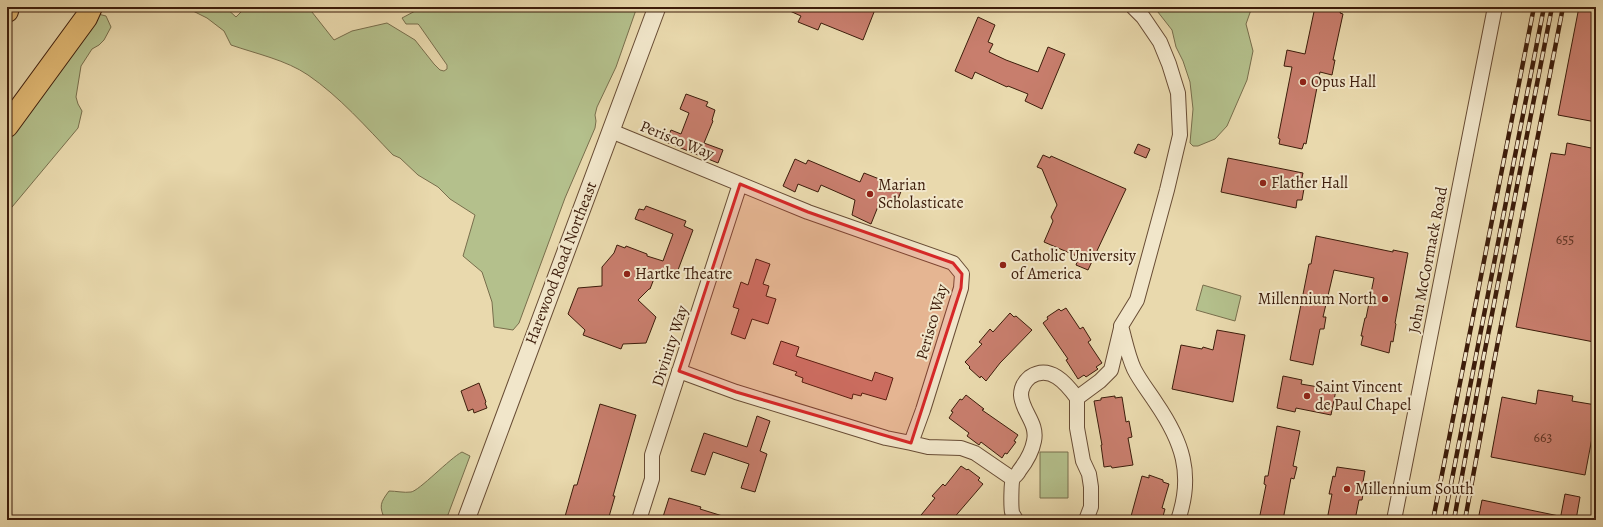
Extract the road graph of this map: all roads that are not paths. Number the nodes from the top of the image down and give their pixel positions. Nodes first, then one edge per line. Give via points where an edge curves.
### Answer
1 (8, 7) edge
2 (91, 7) edge
3 (657, 7) edge
4 (1133, 7) edge
5 (1495, 7) edge
6 (7, 10) edge
7 (7, 126) edge
8 (611, 131) junction
9 (740, 184) junction
10 (1121, 326) junction
11 (679, 371) junction
12 (1077, 398) junction
13 (911, 443) junction
14 (1013, 479) junction
15 (466, 520) edge
16 (639, 520) edge
17 (1016, 520) edge
18 (1086, 520) edge
19 (1178, 520) edge
20 (1394, 520) edge

1 - 6 main road
2 - 7 main road via 86,18
3 - 8 street, Harewood Road Northeast
4 - 10 street via 1160,42 1169,64 1178,93 1180,135 1137,300
5 - 20 street, John McCormack Road
8 - 9 street, Perisco Way
8 - 15 street, Harewood Road Northeast
9 - 11 street, Divinity Way
9 - 13 street, Perisco Way via 808,212 953,263 962,274 961,288
10 - 12 street via 1111,370
10 - 19 street via 1134,368 1170,424 1180,445 1185,474 1184,495
11 - 13 street via 736,392 886,438
11 - 16 street, Divinity Way via 652,455 652,478
12 - 14 street via 1063,381 1046,372 1026,380 1021,396 1032,420 1035,436 1027,459
12 - 18 street via 1076,428 1091,487 1091,507
13 - 14 street via 928,447 961,448 974,453
14 - 17 street via 1012,512

